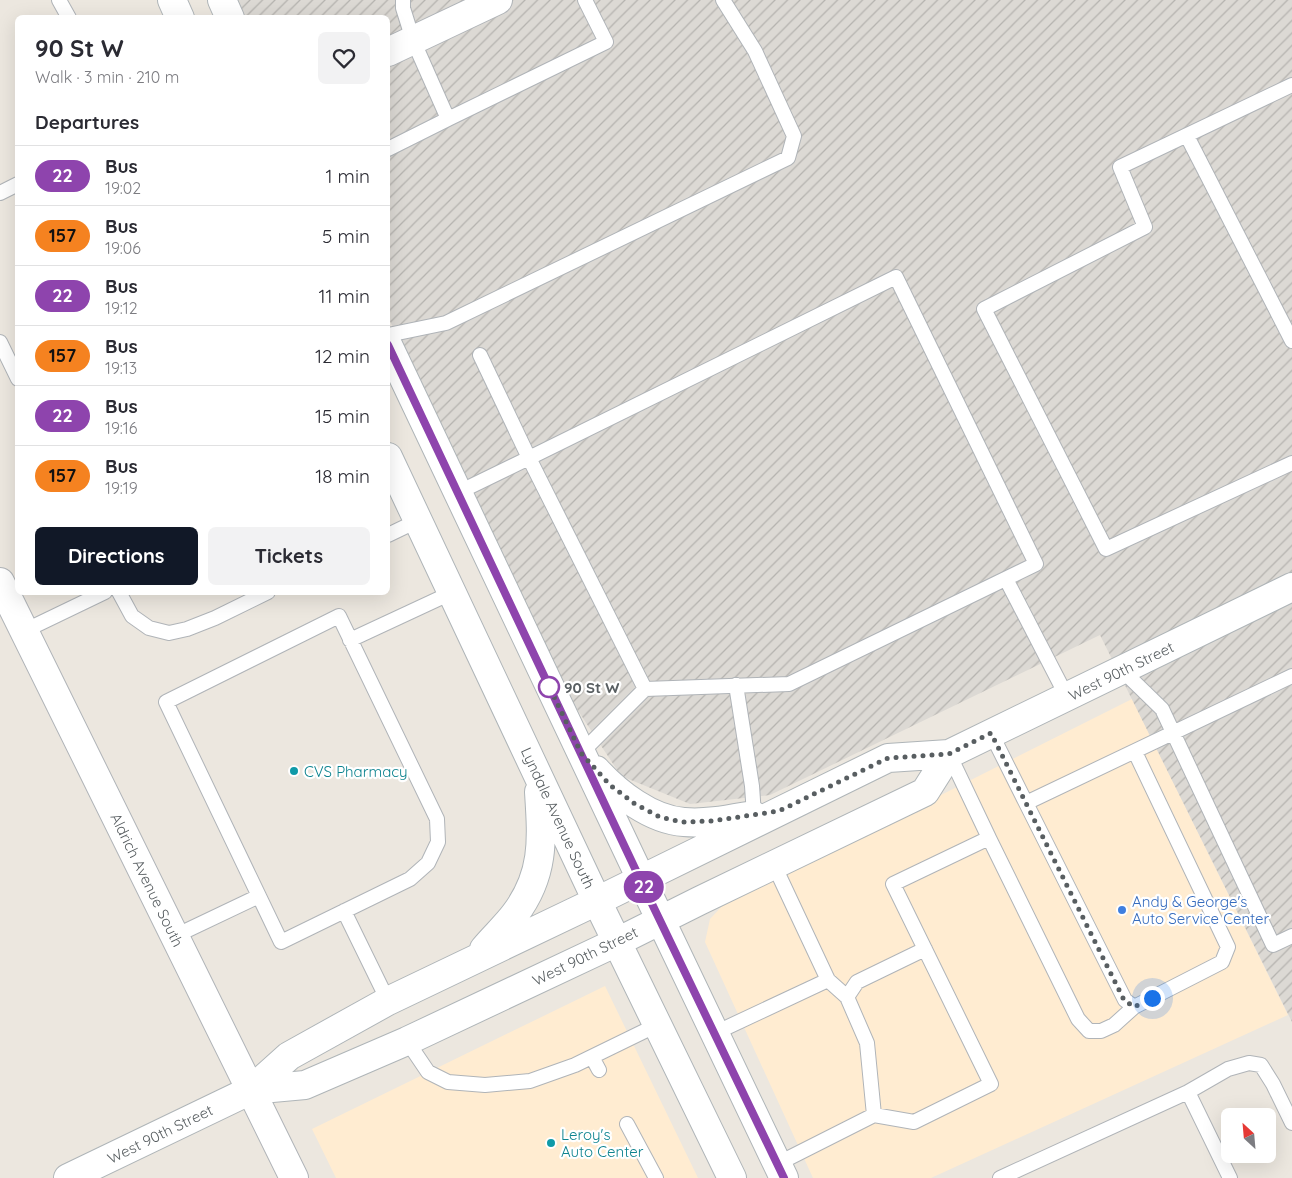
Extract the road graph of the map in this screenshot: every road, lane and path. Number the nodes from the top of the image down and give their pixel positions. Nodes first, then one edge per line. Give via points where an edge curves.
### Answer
1 (59, 0) edge
2 (172, 0) edge
3 (222, 0) edge
4 (403, 0) edge
5 (498, 0) edge
6 (585, 0) edge
7 (723, 0) edge
8 (67, 15) edge
9 (179, 15) edge
10 (229, 15) edge
11 (413, 40) junction
12 (390, 51) edge
13 (1292, 86) edge
14 (448, 119) junction
15 (1187, 136) junction
16 (390, 148) edge
17 (15, 186) edge
18 (0, 193) edge
19 (390, 335) edge
20 (1292, 341) edge
21 (0, 342) edge
22 (390, 349) edge
23 (480, 355) dead end
24 (15, 373) edge
25 (529, 458) junction
26 (390, 461) edge
27 (1292, 463) edge
28 (457, 493) junction
29 (417, 521) junction
30 (390, 534) edge
31 (1006, 579) junction
32 (0, 582) edge
33 (1292, 587) edge
34 (451, 593) junction
35 (98, 595) edge
36 (121, 595) edge
37 (262, 595) edge
38 (24, 631) junction
39 (350, 640) junction
40 (1122, 670) junction
41 (1292, 676) edge
42 (736, 685) junction
43 (645, 689) junction
44 (1067, 697) junction
45 (991, 733) junction
46 (1173, 733) junction
47 (1135, 752) junction
48 (581, 753) junction
49 (949, 754) junction
50 (538, 775) junction
51 (1026, 803) junction
52 (766, 813) junction
53 (990, 838) junction
54 (774, 865) junction
55 (640, 879) junction
56 (258, 896) junction
57 (597, 901) junction
58 (344, 911) junction
59 (660, 920) junction
60 (175, 936) junction
61 (1292, 936) edge
62 (617, 942) junction
63 (925, 949) junction
64 (475, 958) junction
65 (828, 980) junction
66 (847, 997) junction
67 (388, 1001) junction
68 (1134, 1007) junction
69 (657, 1026) junction
70 (715, 1033) junction
71 (407, 1041) junction
72 (251, 1090) junction
73 (1188, 1092) junction
74 (874, 1115) junction
75 (1292, 1123) edge
76 (627, 1124) dead end
77 (780, 1171) edge
78 (68, 1178) edge
79 (294, 1178) edge
80 (656, 1178) edge
81 (732, 1178) edge
82 (1000, 1178) edge
83 (1230, 1178) edge

1 - 8 lane
2 - 9 street
3 - 10 street
4 - 11 lane
5 - 11 street
6 - 14 lane via 606,42
7 - 19 lane via 755,51 794,136 788,158 446,323
11 - 12 street
11 - 14 lane
13 - 15 lane
14 - 16 lane
15 - 20 lane
15 - 27 lane via 1120,167 1145,227 984,309 1106,550
17 - 18 lane
21 - 24 lane
22 - 28 street
23 - 25 lane
25 - 28 lane
25 - 31 lane via 896,276 1036,564
25 - 43 lane
26 - 29 street, Lyndale Avenue South
28 - 48 street
29 - 30 lane
29 - 34 street, Lyndale Avenue South
31 - 42 lane via 789,684
31 - 44 lane
32 - 38 street, Aldrich Avenue South
33 - 40 street, West 90th Street
34 - 39 lane
34 - 50 street, Lyndale Avenue South
35 - 38 lane
36 - 37 lane via 132,616 149,628 169,633 215,618
38 - 60 street, Aldrich Avenue South
39 - 56 lane via 339,616 166,702
39 - 58 lane via 437,820 438,842 428,864 410,879
40 - 44 street, West 90th Street
40 - 46 lane via 1162,709
41 - 46 lane
42 - 43 lane
42 - 52 lane via 752,786
43 - 48 lane
44 - 45 street, West 90th Street
45 - 49 street, West 90th Street
45 - 51 lane
46 - 47 lane
46 - 61 lane via 1273,945
47 - 51 lane
47 - 68 lane via 1228,947 1222,962
48 - 52 street via 610,785 635,804 660,817 682,822 712,821
48 - 55 street
49 - 52 street, West 90th Street via 888,758
49 - 53 lane
49 - 54 street, West 90th Street via 925,792
50 - 57 street, Lyndale Avenue South
50 - 64 street via 542,829 536,873 515,914
51 - 68 lane via 1124,1000
52 - 55 street, West 90th Street
53 - 63 lane via 893,884
53 - 68 lane via 1078,1019 1089,1031 1102,1031
54 - 59 street, West 90th Street
54 - 65 lane
55 - 57 street, West 90th Street
55 - 59 street
56 - 58 lane via 281,942
56 - 60 lane
57 - 62 street, Lyndale Avenue South
57 - 64 street, West 90th Street
58 - 67 lane
59 - 62 street, West 90th Street
59 - 70 street
60 - 72 street, Aldrich Avenue South
62 - 69 street, Lyndale Avenue South
62 - 71 street, West 90th Street
63 - 66 lane via 857,982
63 - 74 lane via 991,1084 914,1122
64 - 67 street, West 90th Street
65 - 66 lane
65 - 70 lane
66 - 74 lane via 867,1043
67 - 72 street, West 90th Street via 289,1056
69 - 71 lane via 595,1064 575,1065 530,1081 485,1085 448,1082 428,1072
69 - 81 street, Lyndale Avenue South
70 - 77 street
71 - 72 street, West 90th Street via 305,1084
72 - 78 street, West 90th Street
72 - 79 street, Aldrich Avenue South
73 - 75 lane via 1228,1069 1249,1063 1261,1065
73 - 82 lane
73 - 83 lane
74 - 77 lane
76 - 80 lane

